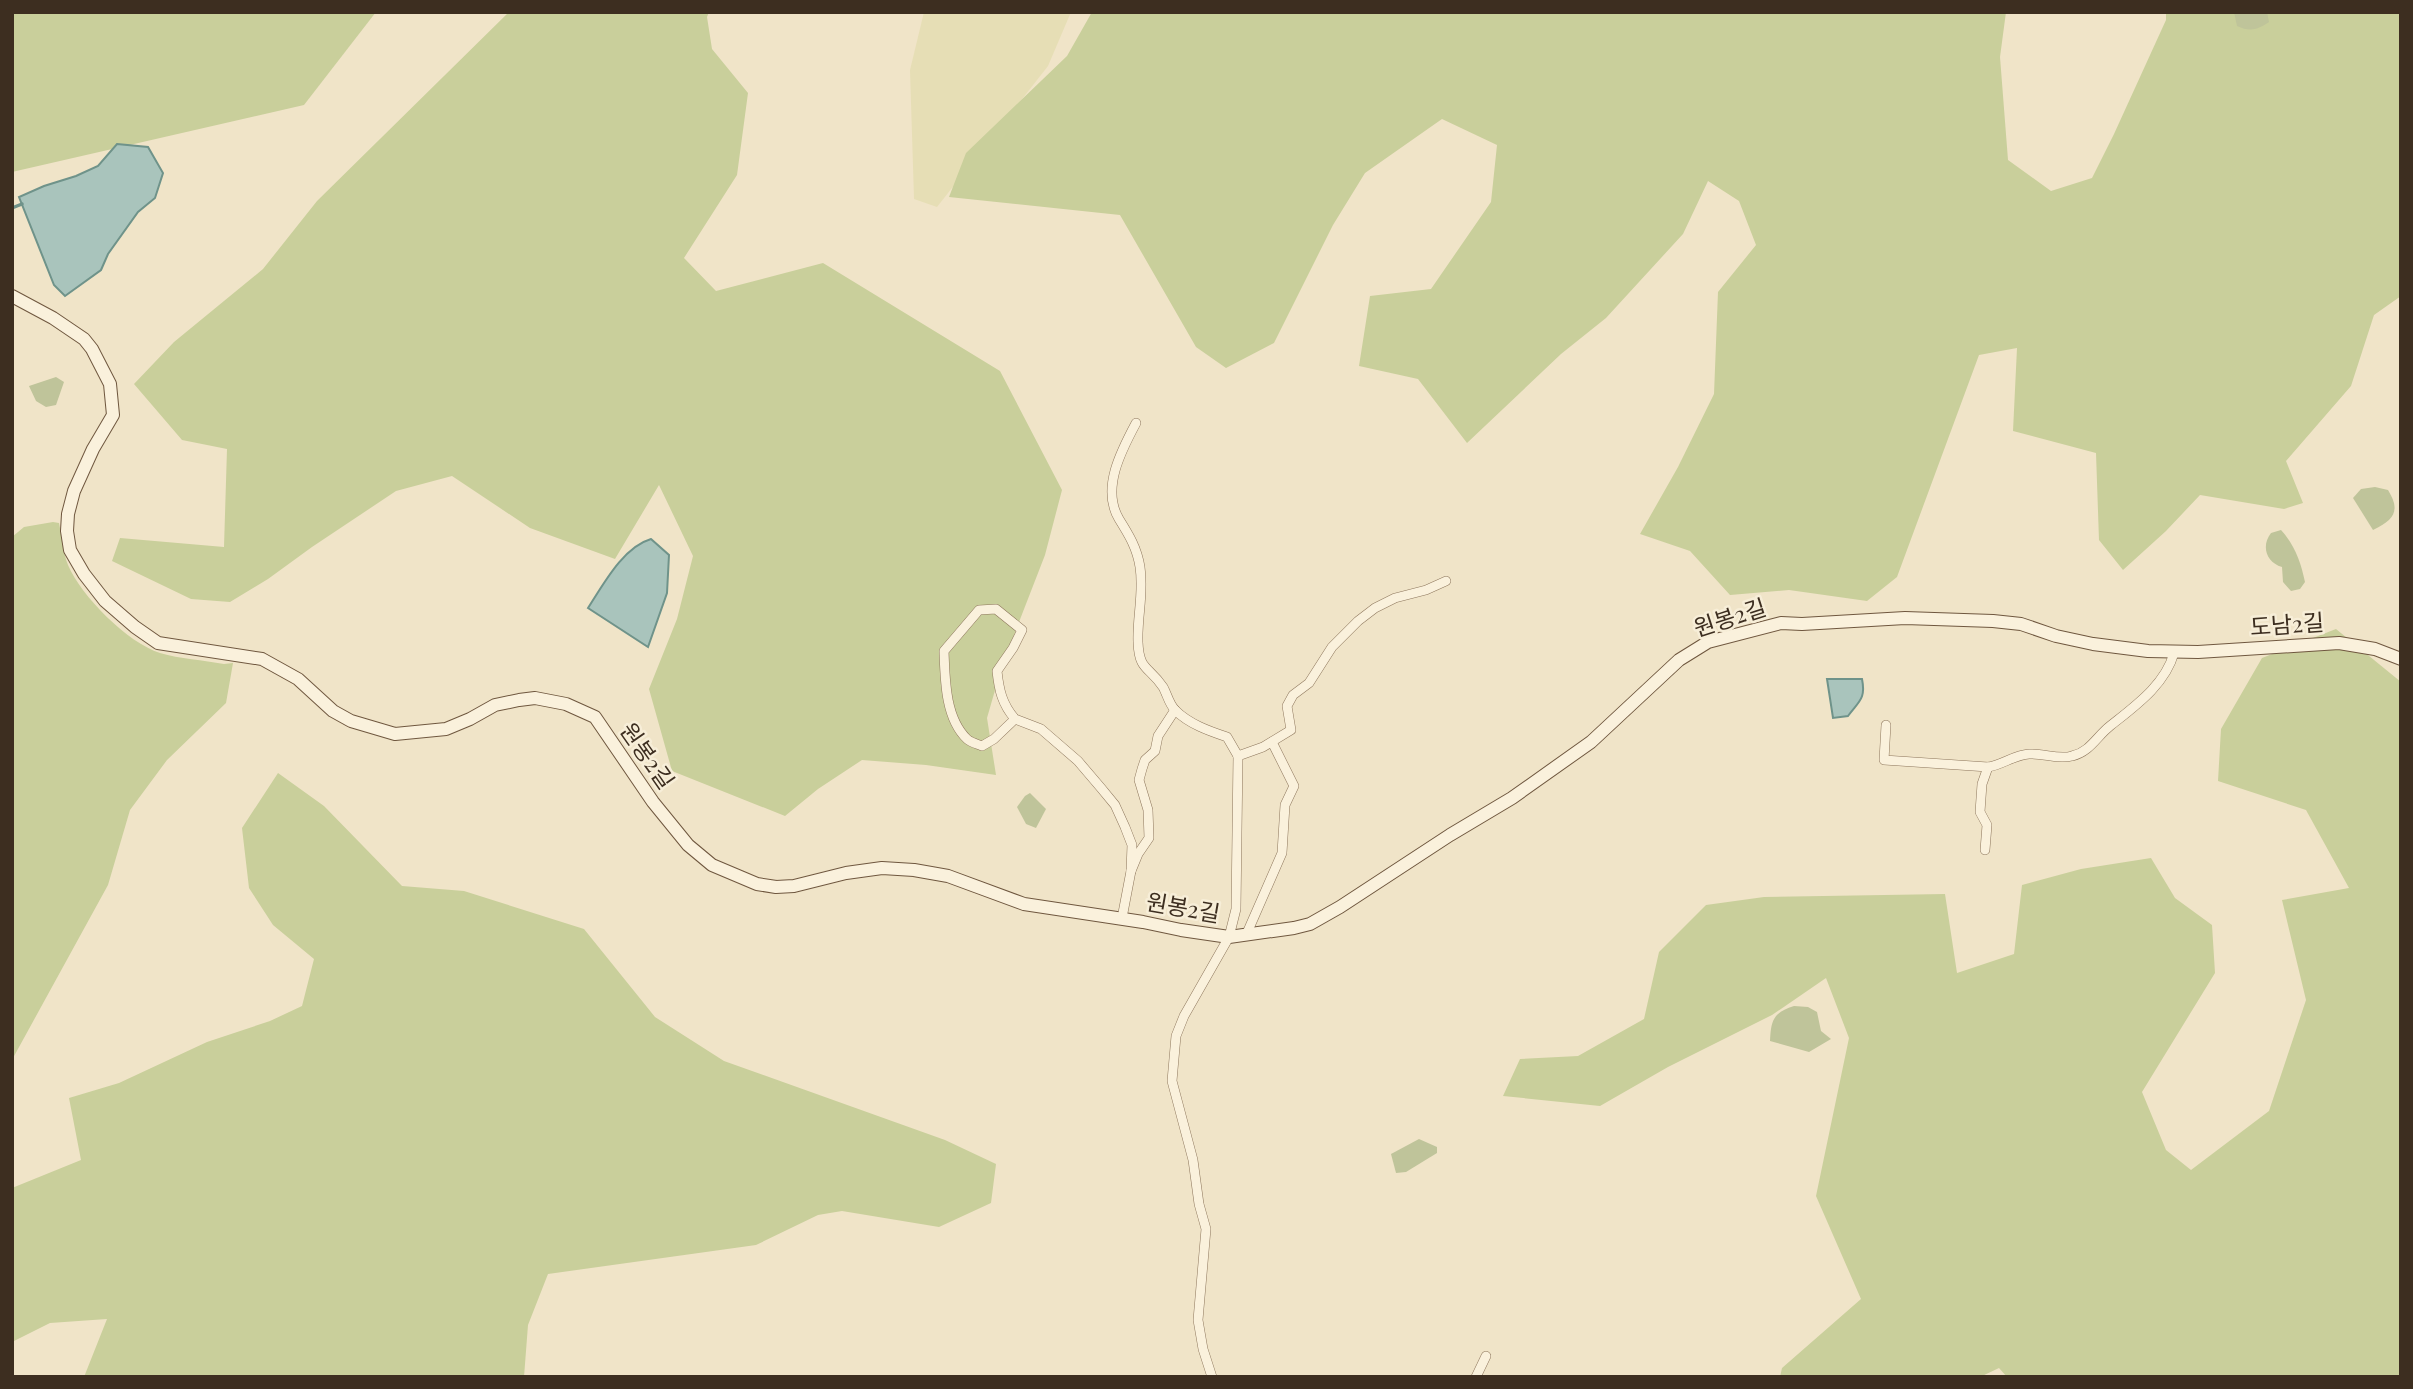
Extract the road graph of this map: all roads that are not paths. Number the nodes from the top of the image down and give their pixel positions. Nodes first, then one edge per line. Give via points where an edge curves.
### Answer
1 (12, 296) edge
2 (1136, 424) dead end
3 (1446, 581) dead end
4 (2174, 653) junction
5 (2401, 659) edge
6 (1175, 710) junction
7 (1015, 719) junction
8 (1885, 724) dead end
9 (1272, 742) junction
10 (1238, 756) junction
11 (1988, 767) junction
12 (1985, 850) dead end
13 (1131, 871) junction
14 (1122, 918) junction
15 (1247, 933) junction
16 (1230, 937) junction
17 (1486, 1356) dead end
18 (1212, 1377) edge
19 (1476, 1377) edge

1 - 14 main road, 원봉2길 via 84,339 110,384 113,415 93,449 68,514 70,550 104,601 158,643 262,659 298,679 333,711 395,734 446,729 495,705 519,699 566,704 595,717 688,845 712,865 757,884 794,886 882,868 914,870 948,876 1024,904
2 - 6 street via 1115,471 1112,500 1140,566 1141,664 1162,686
3 - 9 street via 1395,598 1358,621 1332,648 1309,683 1293,695 1287,706 1291,730
4 - 5 main road, 도남2길 via 2339,643
4 - 11 street via 2151,692 2083,752 2071,757 2028,754
4 - 15 main road, 원봉2길 via 2093,644 2007,622 1905,618 1781,623 1708,642 1656,679 1591,742 1373,887 1310,924
6 - 10 street via 1227,737
6 - 13 street via 1142,769 1139,780 1148,810 1149,838
7 - 7 street via 982,746 967,740 953,717 944,651 979,610 996,609 1022,630 997,671 1000,695
7 - 13 street via 1041,729 1115,805 1132,845
8 - 11 street via 1884,760
9 - 10 street
9 - 15 street via 1294,786 1285,805 1282,853
10 - 16 street via 1236,909
11 - 12 street via 1980,812 1987,825
13 - 14 street
14 - 16 main road, 원봉2길
15 - 16 main road, 원봉2길
16 - 18 street via 1184,1016 1176,1036 1172,1081 1194,1160 1206,1229 1198,1320
17 - 19 street

